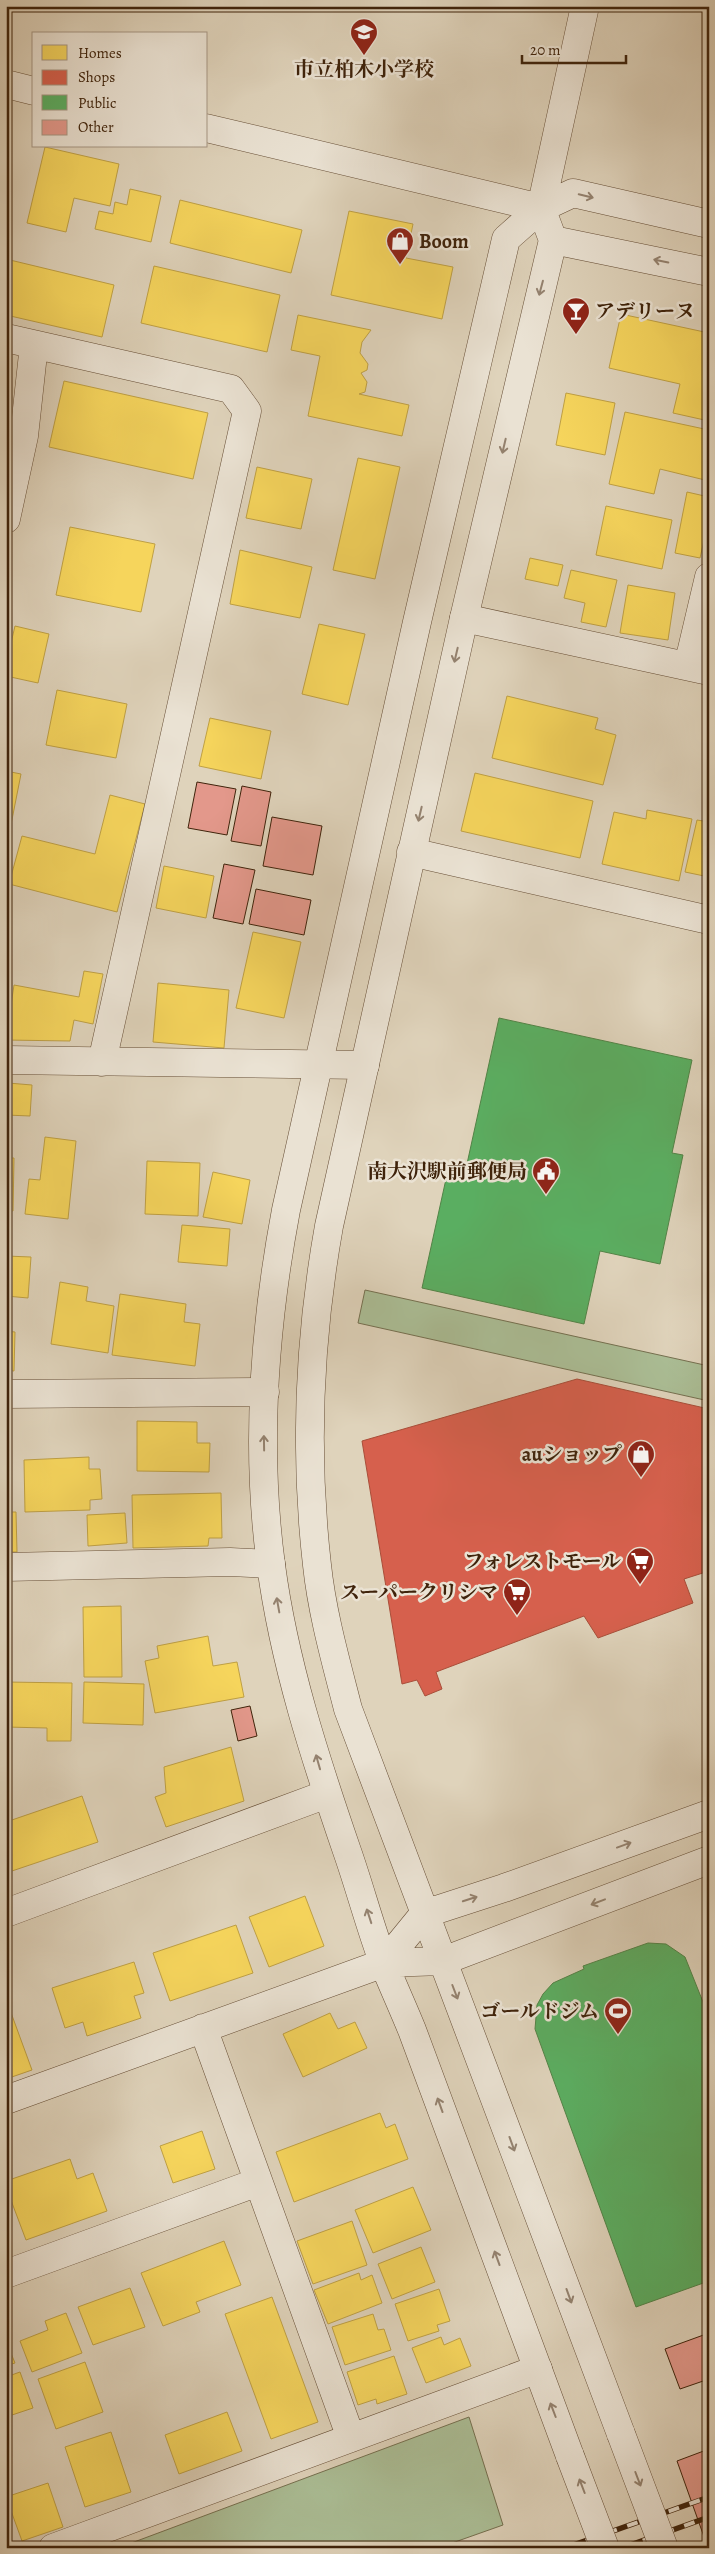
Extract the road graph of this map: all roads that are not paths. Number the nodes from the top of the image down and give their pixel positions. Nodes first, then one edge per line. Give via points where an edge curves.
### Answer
1 (585, 6) edge
2 (6, 84) edge
3 (32, 90) edge
4 (208, 128) edge
5 (541, 208) junction
6 (709, 224) edge
7 (553, 240) junction
8 (709, 272) edge
9 (6, 338) edge
10 (34, 345) junction
11 (6, 519) edge
12 (709, 577) edge
13 (464, 618) junction
14 (699, 669) edge
15 (412, 852) junction
16 (709, 920) edge
17 (6, 1060) edge
18 (102, 1062) junction
19 (318, 1064) junction
20 (365, 1065) junction
21 (265, 1392) junction
22 (6, 1394) edge
23 (271, 1564) junction
24 (6, 1567) edge
25 (327, 1794) junction
26 (709, 1814) edge
27 (709, 1860) edge
28 (6, 1913) edge
29 (424, 1914) junction
30 (442, 1961) junction
31 (384, 1963) junction
32 (203, 2028) junction
33 (6, 2100) edge
34 (258, 2182) junction
35 (6, 2274) edge
36 (538, 2369) junction
37 (351, 2438) junction
38 (53, 2548) edge
39 (605, 2548) edge
40 (664, 2548) edge

1 - 5 street
2 - 3 street
4 - 5 street
5 -> 6 street via 573,193
5 - 7 street
5 - 19 street via 506,239
8 -> 7 street
7 -> 13 street
9 - 10 street
10 - 11 street via 24,436
10 - 18 street via 231,389 247,411
12 - 14 street
13 - 14 street
13 -> 15 street
15 - 16 street
15 - 20 street
17 - 18 street
18 - 19 street
19 - 20 street
19 - 21 street via 276,1266 265,1353
20 - 29 street via 317,1291 309,1439 317,1566 348,1709
21 - 22 street
23 -> 21 street via 263,1439
23 - 24 street
25 -> 23 street via 287,1655
25 - 28 street
31 -> 25 street
29 -> 26 street
27 -> 30 street
29 - 30 street
29 - 31 street
30 - 31 street
30 -> 40 street, bridge
31 - 32 street
36 -> 31 street via 416,2040
32 - 33 street
32 - 34 street
34 - 35 street
34 - 37 street
36 - 37 street
39 -> 36 street, bridge
37 - 38 street

